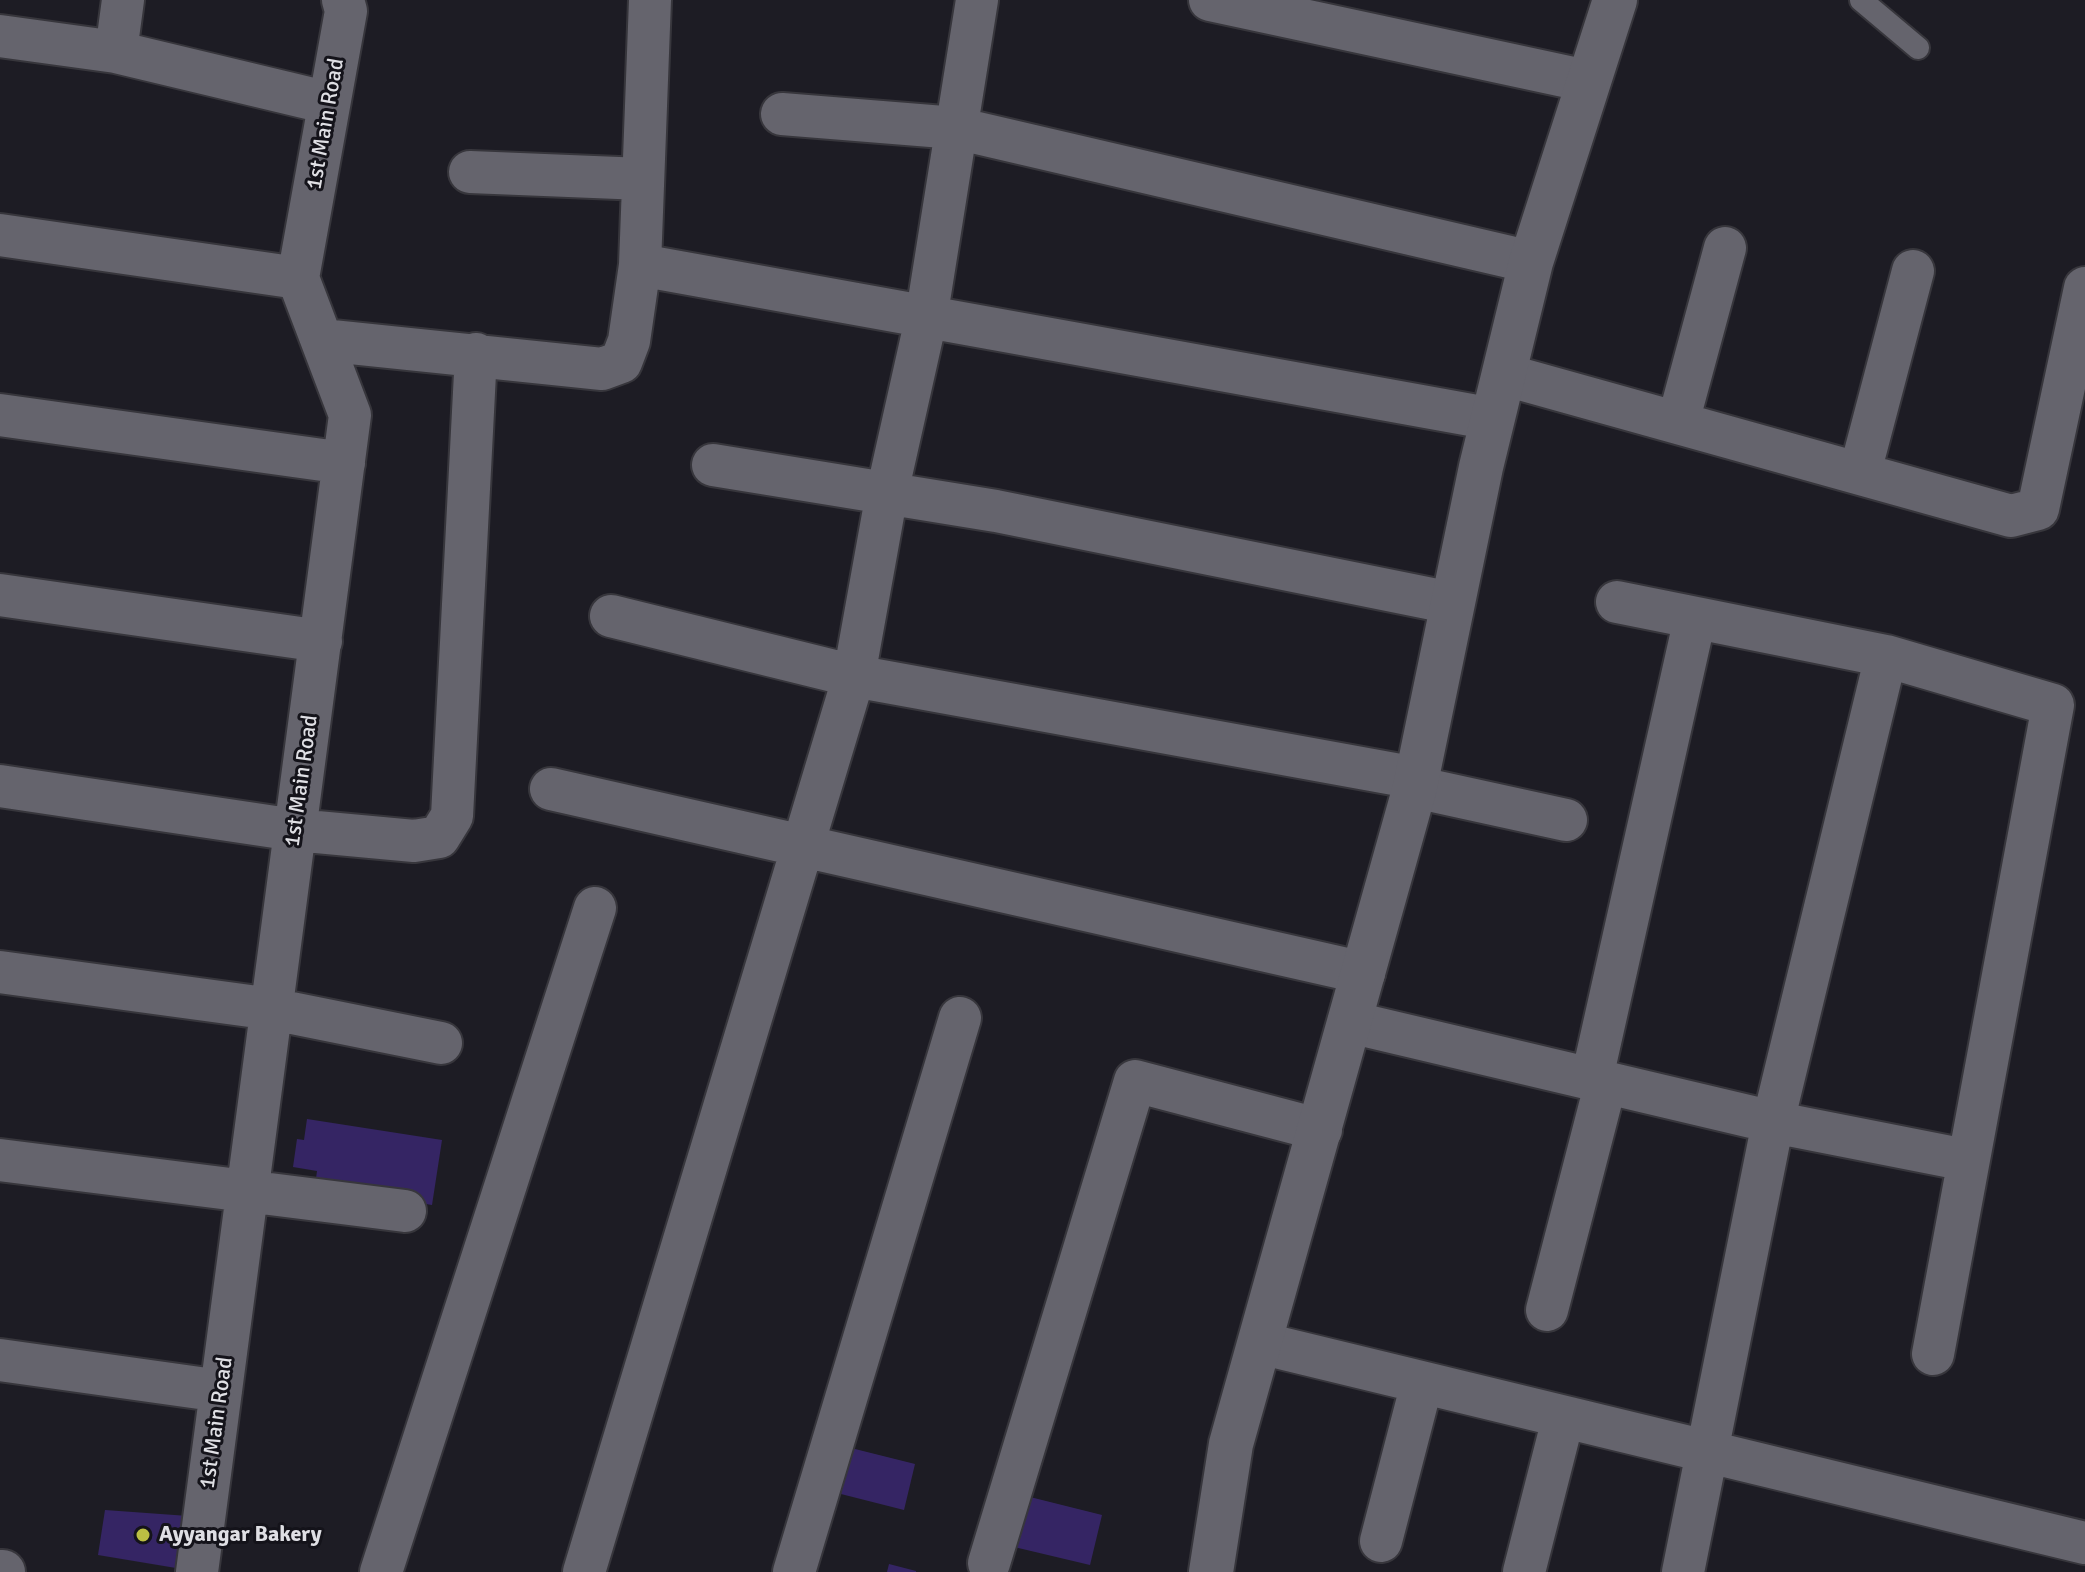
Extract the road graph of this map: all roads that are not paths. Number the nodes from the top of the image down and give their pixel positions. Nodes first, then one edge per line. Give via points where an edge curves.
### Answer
1 (123, 0) edge
2 (343, 0) edge
3 (650, 0) edge
4 (977, 0) edge
5 (1210, 0) edge
6 (1615, 0) edge
7 (1861, 0) edge
8 (0, 36) edge
9 (1918, 48) dead end
10 (116, 52) junction
11 (1587, 81) junction
12 (329, 103) junction
13 (782, 114) dead end
14 (956, 128) junction
15 (470, 172) dead end
16 (643, 179) junction
17 (0, 235) edge
18 (1725, 248) dead end
19 (1531, 262) junction
20 (640, 265) junction
21 (1913, 271) dead end
22 (298, 278) junction
23 (2085, 288) edge
24 (926, 319) junction
25 (322, 340) junction
26 (476, 354) junction
27 (1506, 375) junction
28 (0, 415) edge
29 (1493, 419) junction
30 (1678, 422) junction
31 (344, 463) junction
32 (713, 465) dead end
33 (1860, 472) junction
34 (887, 493) junction
35 (0, 595) edge
36 (1617, 602) dead end
37 (1452, 603) junction
38 (611, 616) dead end
39 (1695, 618) junction
40 (321, 641) junction
41 (1886, 656) junction
42 (854, 676) junction
43 (1416, 782) junction
44 (0, 786) edge
45 (551, 789) dead end
46 (1566, 820) dead end
47 (295, 830) junction
48 (803, 846) junction
49 (595, 908) dead end
50 (0, 972) edge
51 (1364, 973) junction
52 (272, 1009) junction
53 (960, 1018) dead end
54 (1350, 1022) junction
55 (441, 1043) dead end
56 (1599, 1080) junction
57 (1773, 1122) junction
58 (1321, 1130) junction
59 (0, 1160) edge
60 (1966, 1160) junction
61 (248, 1192) junction
62 (405, 1211) dead end
63 (1547, 1310) dead end
64 (1260, 1343) junction
65 (1933, 1354) dead end
66 (0, 1360) edge
67 (1422, 1383) junction
68 (221, 1391) junction
69 (1563, 1419) junction
70 (1704, 1453) junction
71 (1381, 1541) dead end
72 (2085, 1543) edge
73 (989, 1563) dead end
74 (197, 1572) edge
75 (381, 1572) edge
76 (584, 1572) edge
77 (794, 1572) edge
78 (1211, 1572) edge
79 (1524, 1572) edge
80 (1683, 1572) edge

1 - 10 street
2 - 12 street, 1st Main Road via 346,11
3 - 16 street
4 - 14 street
5 - 11 street
6 - 11 street
7 - 9 lane
8 - 10 street
10 - 12 street
11 - 19 street
12 - 22 street, 1st Main Road
13 - 14 street
14 - 19 street
14 - 24 street
15 - 16 street
16 - 20 street
17 - 22 street
18 - 30 street
19 - 27 street
20 - 24 street
20 - 26 street via 621,362 602,369
21 - 33 street
22 - 25 street, 1st Main Road
23 - 33 street via 2038,509 2011,516
24 - 29 street via 1103,346
24 - 34 street
25 - 26 street
25 - 31 street, 1st Main Road via 350,415
26 - 47 street via 452,816 439,837 414,841
27 - 29 street
27 - 30 street
28 - 31 street
29 - 37 street
30 - 33 street
31 - 40 street, 1st Main Road
32 - 34 street
34 - 37 street
34 - 42 street
35 - 40 street
36 - 39 street
37 - 43 street
38 - 42 street
39 - 41 street
39 - 56 street
40 - 47 street, 1st Main Road
41 - 57 street
41 - 60 street via 2053,705
42 - 43 street
42 - 48 street
43 - 46 street
43 - 51 street
44 - 47 street
45 - 48 street
47 - 52 street, 1st Main Road
48 - 51 street
48 - 76 street
49 - 75 street
50 - 52 street
51 - 54 street
52 - 55 street
52 - 61 street, 1st Main Road
53 - 77 street
54 - 56 street
54 - 58 street
56 - 57 street
56 - 63 street
57 - 60 street
57 - 70 street
58 - 64 street
58 - 73 street via 1135,1081
59 - 61 street
60 - 65 street
61 - 62 street
61 - 68 street, 1st Main Road
64 - 67 street
64 - 78 street via 1231,1444
66 - 68 street
67 - 69 street
67 - 71 street
68 - 74 street, 1st Main Road
69 - 70 street
69 - 79 street
70 - 72 street
70 - 80 street

